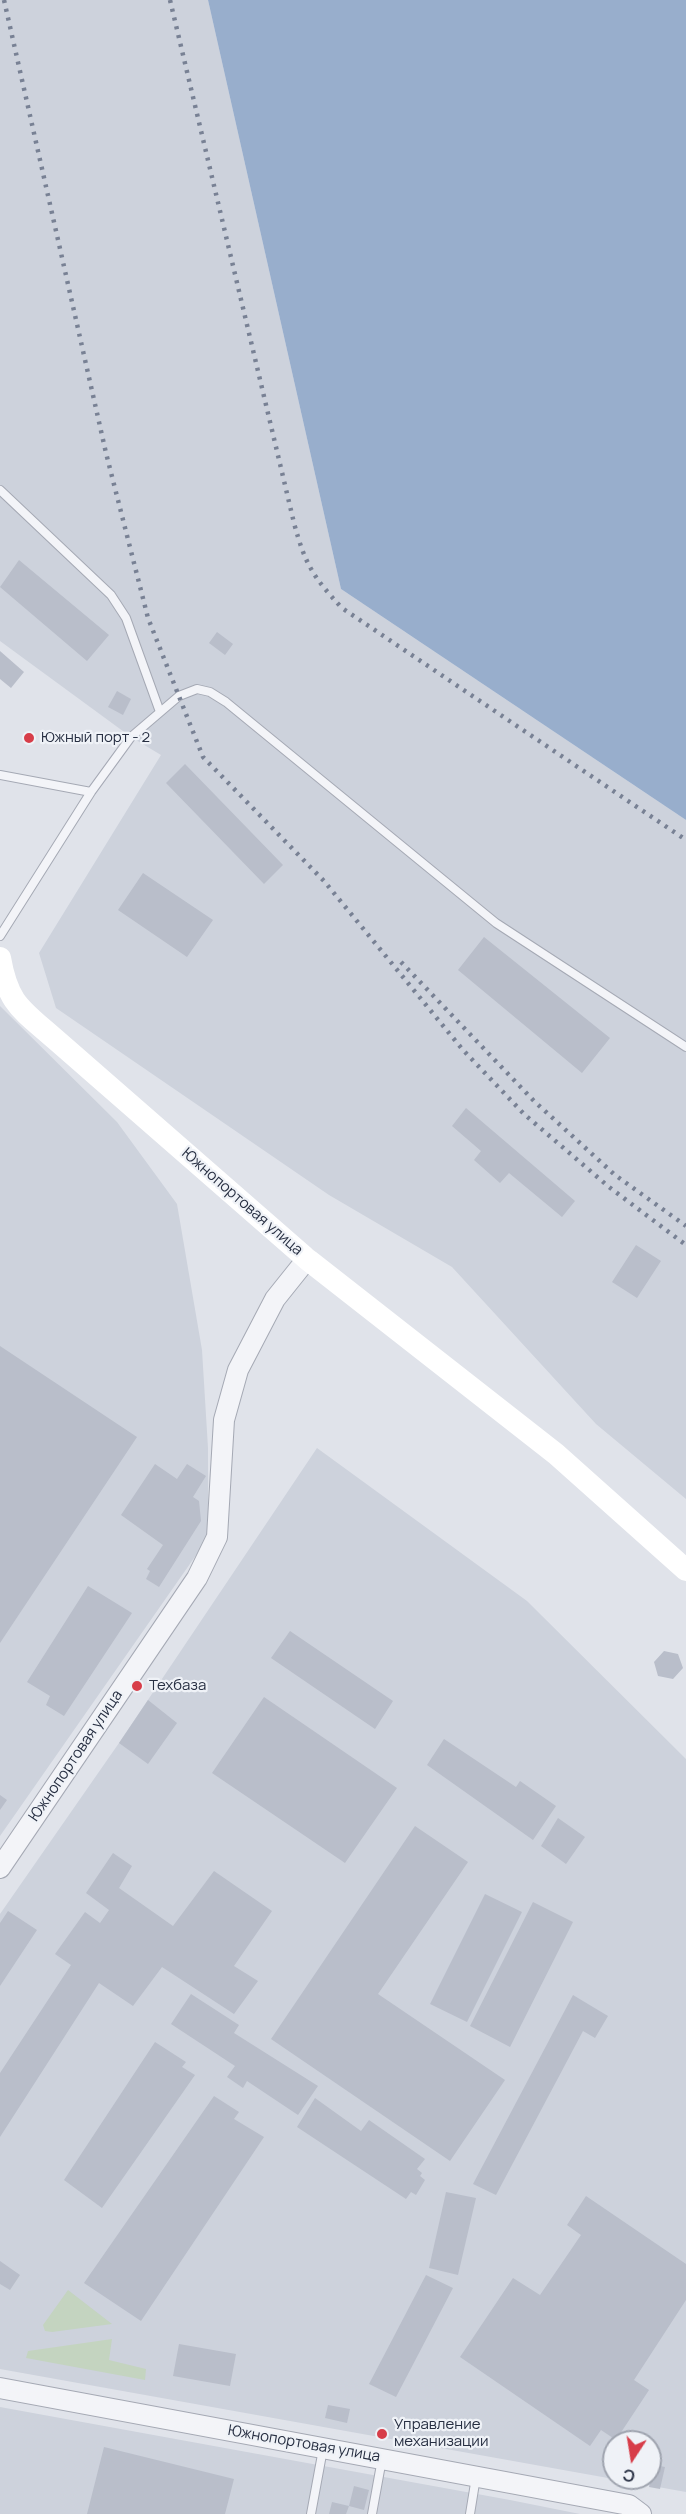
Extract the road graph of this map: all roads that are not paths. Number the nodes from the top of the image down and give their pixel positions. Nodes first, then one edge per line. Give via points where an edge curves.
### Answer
1 (0, 490) edge
2 (160, 712) junction
3 (0, 775) edge
4 (91, 792) junction
5 (0, 936) edge
6 (0, 958) edge
7 (686, 1047) edge
8 (307, 1259) junction
9 (686, 1570) edge
10 (0, 1868) edge
11 (0, 2388) edge
12 (323, 2448) junction
13 (382, 2458) junction
14 (476, 2476) junction
15 (311, 2514) edge
16 (372, 2514) edge
17 (470, 2514) edge
18 (641, 2514) edge

1 - 2 lane via 111,596 126,618
2 - 4 lane via 131,737
2 - 7 lane via 179,696 197,689 226,702 496,923
3 - 4 lane
4 - 5 lane
6 - 8 main road, Южнопортовая улица via 14,1003
8 - 9 main road via 556,1454
8 - 10 street, Южнопортовая улица via 275,1299 238,1370 224,1420 217,1537 197,1578
11 - 12 street, Южнопортовая улица
12 - 13 street, Южнопортовая улица
12 - 15 lane
13 - 14 street, Южнопортовая улица
13 - 16 lane
14 - 17 lane
14 - 18 street, Южнопортовая улица via 629,2505

